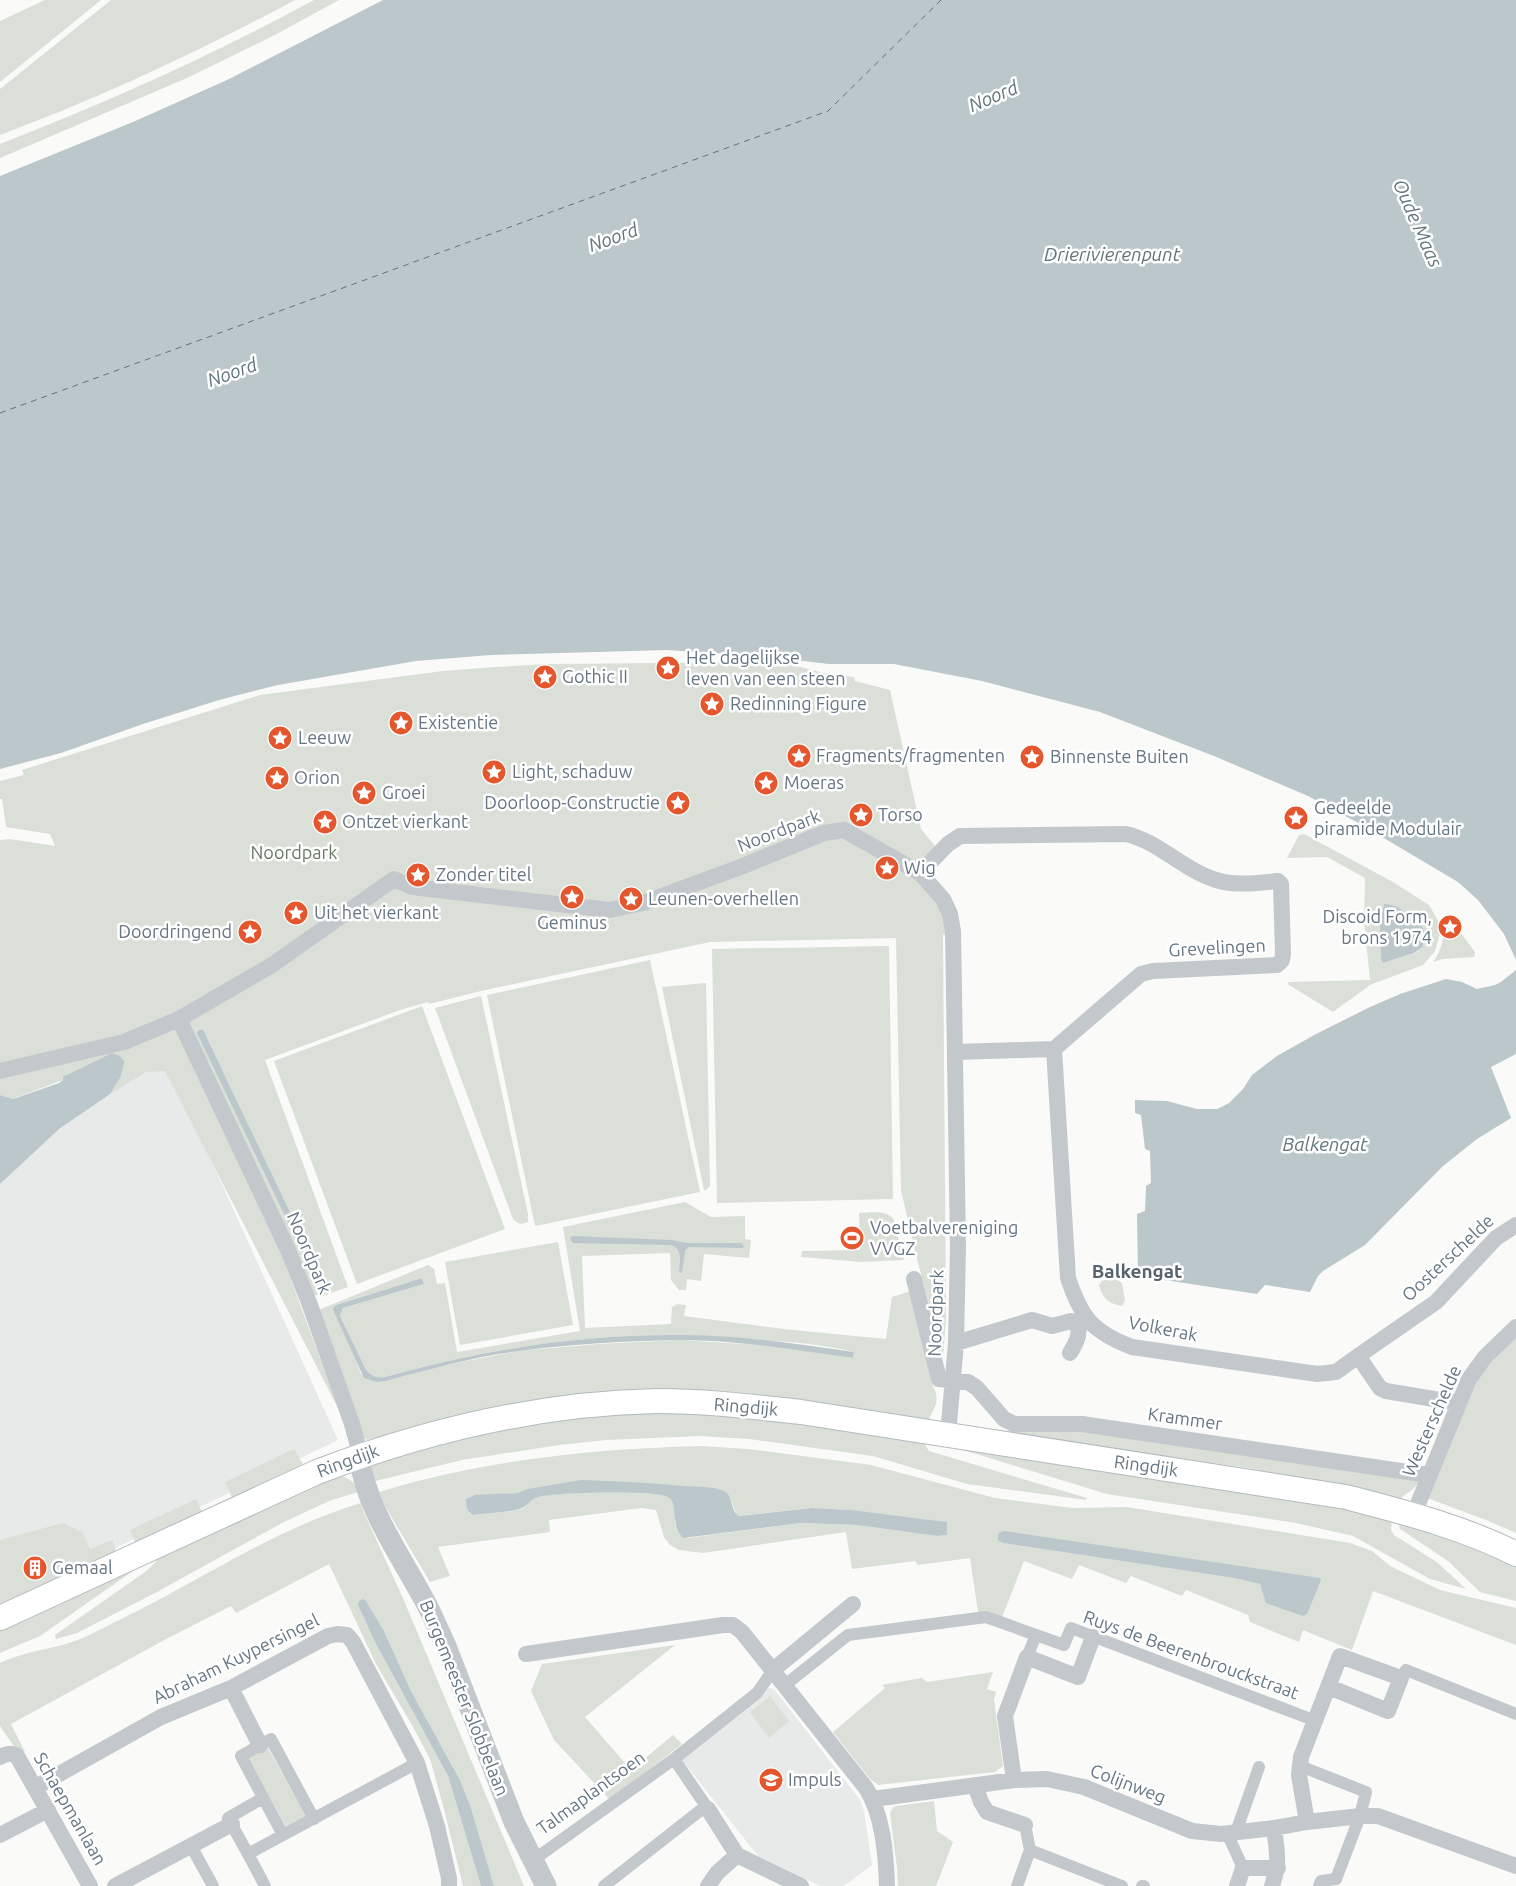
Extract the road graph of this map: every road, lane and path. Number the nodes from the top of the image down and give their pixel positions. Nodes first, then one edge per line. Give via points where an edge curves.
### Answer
1 (920, 873) junction
2 (179, 1019) junction
3 (1054, 1049) junction
4 (956, 1052) junction
5 (0, 1071) edge
6 (1516, 1225) edge
7 (914, 1278) dead end
8 (1516, 1327) edge
9 (956, 1343) junction
10 (1070, 1352) dead end
11 (1358, 1356) junction
12 (952, 1382) junction
13 (1458, 1403) junction
14 (948, 1435) junction
15 (359, 1456) junction
16 (1428, 1476) junction
17 (1413, 1516) junction
18 (1516, 1554) edge
19 (853, 1604) dead end
20 (0, 1618) edge
21 (826, 1626) junction
22 (848, 1635) junction
23 (1036, 1635) junction
24 (1093, 1636) junction
25 (526, 1654) dead end
26 (1027, 1657) junction
27 (773, 1670) junction
28 (1401, 1678) junction
29 (785, 1685) junction
30 (1329, 1687) junction
31 (231, 1688) junction
32 (1516, 1714) edge
33 (1316, 1721) junction
34 (260, 1745) junction
35 (6, 1755) edge
36 (674, 1759) junction
37 (417, 1763) junction
38 (1300, 1766) junction
39 (1259, 1767) dead end
40 (1014, 1780) junction
41 (975, 1784) junction
42 (36, 1787) junction
43 (263, 1798) junction
44 (873, 1799) junction
45 (707, 1808) junction
46 (48, 1810) junction
47 (1360, 1816) junction
48 (314, 1819) junction
49 (1307, 1822) junction
50 (232, 1824) junction
51 (1025, 1825) joint
52 (1274, 1828) junction
53 (1232, 1833) junction
54 (0, 1835) edge
55 (283, 1835) junction
56 (191, 1846) junction
57 (1030, 1850) junction
58 (248, 1854) junction
59 (737, 1855) junction
60 (532, 1861) junction
61 (1516, 1866) edge
62 (1243, 1868) junction
63 (1278, 1868) junction
64 (783, 1882) edge
65 (90, 1886) edge
66 (115, 1886) edge
67 (213, 1886) edge
68 (265, 1886) edge
69 (449, 1886) edge
70 (546, 1886) edge
71 (604, 1886) edge
72 (708, 1886) edge
73 (801, 1886) edge
74 (887, 1886) edge
75 (1017, 1886) edge
76 (1122, 1886) edge
77 (1237, 1886) edge
78 (1272, 1886) edge
79 (1319, 1886) edge

1 - 2 street, Noordpark via 844,830 824,833 643,903 609,910 412,887 394,879 272,965
1 - 3 street, Grevelingen via 960,836 1126,834 1150,842 1214,879 1228,883 1278,881 1281,884 1283,954 1277,965 1140,974
1 - 4 street, Noordpark via 943,899 950,914
2 - 5 street, Noordpark via 124,1042
2 - 15 street, Noordpark via 291,1258 345,1406
3 - 4 street
3 - 11 street, Volkerak via 1068,1278 1080,1309 1099,1332 1132,1347 1317,1374 1336,1372
4 - 9 street, Noordpark
6 - 11 street, Oosterschelde via 1496,1238 1436,1302
7 - 12 street via 937,1377
8 - 13 street, Westerschelde via 1480,1364
9 - 10 street via 1032,1320 1052,1326 1071,1320 1078,1324 1079,1337
9 - 12 street, Noordpark
11 - 13 street via 1386,1392
12 - 14 street, Noordpark
12 - 16 street, Krammer via 968,1382 977,1388 1004,1419 1014,1424 1082,1424
13 - 16 street, Westerschelde
14 - 15 main road, Ringdijk via 735,1404 658,1401 576,1406 481,1422
14 - 17 main road, Ringdijk via 1346,1497
15 - 20 main road, Ringdijk via 317,1472
15 - 60 street, Burgemeester Slobbelaan via 368,1492 388,1539 440,1632
16 - 17 street, Westerschelde
17 - 18 main road, Ringdijk via 1464,1532
19 - 21 street
21 - 22 street, Ruys de Beerenbrouckstraat
21 - 27 street
22 - 23 street, Ruys de Beerenbrouckstraat via 986,1617
22 - 29 street
23 - 24 street, Ruys de Beerenbrouckstraat via 1064,1645 1070,1628
23 - 26 street
24 - 26 street via 1078,1677
24 - 33 street, Ruys de Beerenbrouckstraat
25 - 27 street via 733,1625
26 - 40 street via 1005,1716
27 - 29 street
27 - 36 street, Talmaplantsoen via 757,1693
28 - 30 street via 1340,1656
28 - 30 street via 1388,1711
28 - 32 street via 1406,1670
29 - 44 street
30 - 33 street
31 - 34 street
31 - 37 street, Abraham Kuypersingel via 328,1636 347,1635
31 - 42 street, Abraham Kuypersingel via 161,1717
33 - 38 street
34 - 43 street via 241,1756
34 - 48 street via 271,1739
35 - 42 street, Schaepmanlaan via 17,1756
36 - 45 street, Talmaplantsoen
36 - 60 street, Talmaplantsoen
37 - 48 street
37 - 69 street, Abraham Kuypersingel via 436,1826
38 - 47 street via 1366,1792
38 - 49 street
39 - 53 street
40 - 41 street, Colijnweg
40 - 53 street, Colijnweg via 1047,1779 1084,1787 1192,1831
41 - 44 street, Colijnweg
41 - 51 street via 987,1812
42 - 46 street, Schaepmanlaan
43 - 50 street via 228,1818
43 - 55 street
44 - 74 street
45 - 59 street, Talmaplantsoen
45 - 71 street
46 - 54 street
46 - 65 street, Schaepmanlaan
47 - 49 street, Colijnweg
47 - 61 street, Colijnweg via 1378,1816
47 - 79 street via 1336,1879 1321,1880
48 - 55 street
49 - 52 street, Colijnweg
50 - 56 street
50 - 58 street
51 - 57 street
52 - 53 street, Colijnweg
52 - 63 street
53 - 62 street
55 - 58 street
56 - 66 street
56 - 67 street
57 - 75 street
57 - 76 street
58 - 68 street
59 - 64 street
59 - 72 street
60 - 70 street, Burgemeester Slobbelaan
62 - 63 street
62 - 77 street
63 - 78 street
64 - 73 street

